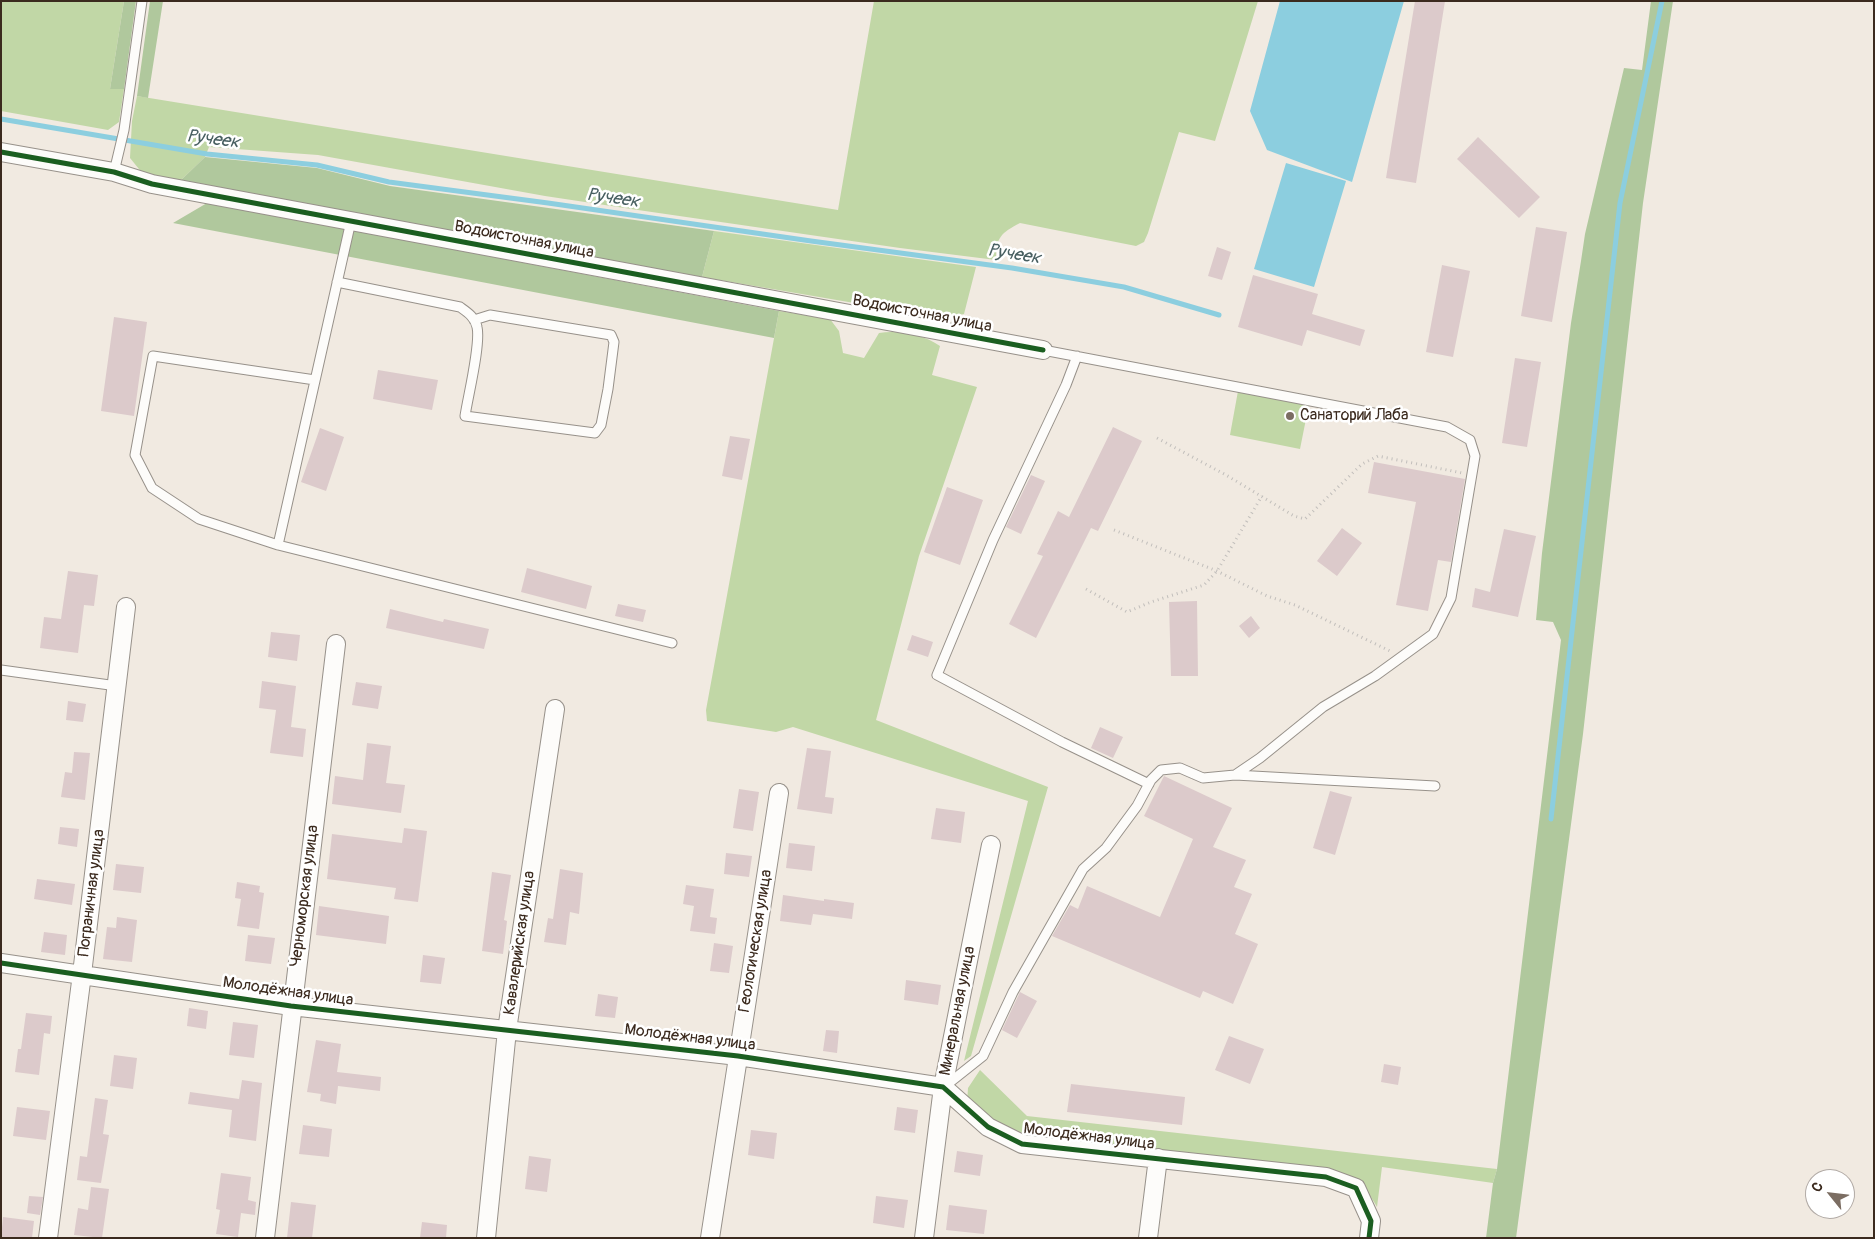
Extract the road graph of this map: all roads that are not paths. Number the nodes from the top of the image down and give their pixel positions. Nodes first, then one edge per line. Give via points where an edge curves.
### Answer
1 (142, 1) edge
2 (1, 152) edge
3 (114, 172) junction
4 (351, 220) junction
5 (337, 282) junction
6 (474, 320) junction
7 (1043, 350) joint
8 (1077, 356) junction
9 (315, 380) junction
10 (278, 544) junction
11 (126, 607) dead end
12 (672, 643) dead end
13 (336, 644) dead end
14 (1, 670) edge
15 (117, 686) junction
16 (554, 708) dead end
17 (1234, 775) junction
18 (1148, 784) junction
19 (1435, 786) dead end
20 (779, 793) dead end
21 (991, 845) dead end
22 (1, 963) edge
23 (82, 974) junction
24 (291, 1006) junction
25 (507, 1030) junction
26 (738, 1056) junction
27 (943, 1087) junction
28 (1158, 1158) junction
29 (48, 1238) edge
30 (265, 1238) edge
31 (486, 1238) edge
32 (710, 1238) edge
33 (924, 1238) edge
34 (1148, 1238) edge
35 (1369, 1238) edge

1 - 3 lane via 124,130
2 - 3 street, Водоисточная улица
3 - 4 street, Водоисточная улица via 152,184
4 - 5 lane
4 - 7 street, Водоисточная улица
5 - 6 lane via 460,307
5 - 9 lane
6 - 6 lane via 478,326 477,344 465,416 595,433 601,425 608,389 614,342 611,335 490,315
7 - 8 lane
8 - 17 lane via 1447,427 1470,440 1475,456 1451,598 1433,634 1375,676 1323,707
8 - 18 lane via 993,540 937,675
9 - 10 lane
9 - 10 lane via 153,356 135,455 152,488 199,519
10 - 12 lane
11 - 15 street, Пограничная улица
13 - 24 street, Черноморская улица
14 - 15 lane
15 - 23 street, Пограничная улица
16 - 25 street, Кавалерийская улица
17 - 18 lane via 1203,778 1180,768 1161,770
17 - 19 lane
18 - 27 lane via 1137,806 1106,848 1083,869 1013,992 983,1056
20 - 26 street, Геологическая улица
21 - 27 street, Минеральная улица
22 - 23 street, Молодёжная улица
23 - 24 street, Молодёжная улица
23 - 29 street, Пограничная улица
24 - 25 street, Молодёжная улица
24 - 30 street, Черноморская улица
25 - 26 street, Молодёжная улица
25 - 31 street, Кавалерийская улица
26 - 27 street, Молодёжная улица
26 - 32 street, Геологическая улица
27 - 28 street, Молодёжная улица via 988,1127 1022,1144
27 - 33 street, Минеральная улица
28 - 34 street
28 - 35 street, Молодёжная улица via 1326,1176 1356,1188 1371,1221

